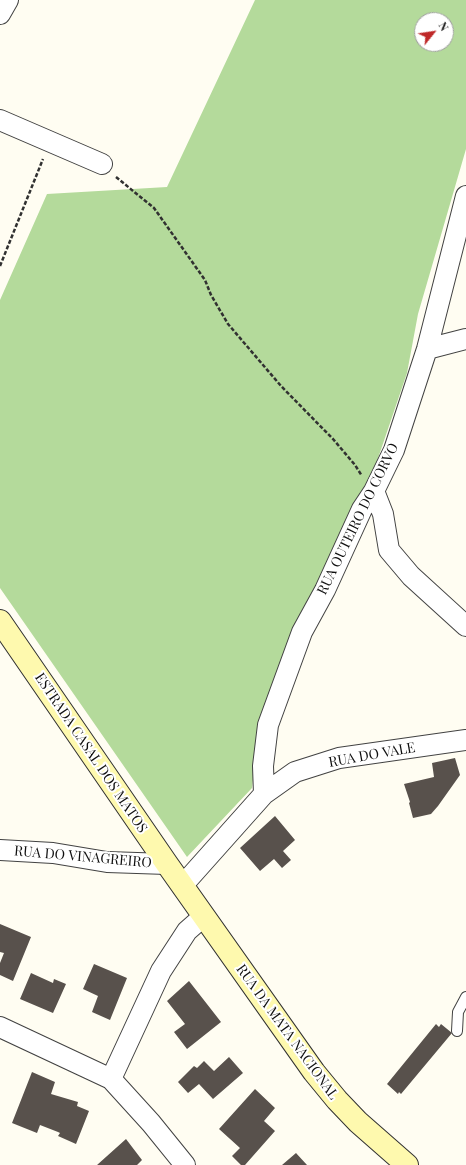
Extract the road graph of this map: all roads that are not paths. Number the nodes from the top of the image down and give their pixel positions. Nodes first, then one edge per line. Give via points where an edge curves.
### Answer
1 (8, 0) edge
2 (0, 14) edge
3 (0, 120) edge
4 (102, 164) road end
5 (466, 196) edge
6 (466, 339) edge
7 (426, 348) junction
8 (374, 491) junction
9 (0, 621) edge
10 (466, 626) edge
11 (466, 740) edge
12 (264, 794) junction
13 (0, 850) edge
14 (167, 864) junction
15 (182, 886) junction
16 (204, 916) junction
17 (466, 997) edge
18 (0, 1027) edge
19 (456, 1030) dead end
20 (111, 1079) junction
21 (185, 1165) edge
22 (407, 1165) edge

1 - 2 street
3 - 4 street
5 - 7 street, RUA OUTEIRO DO CORVO
6 - 7 street
7 - 8 street, RUA OUTEIRO DO CORVO via 394,450
8 - 10 street via 383,514 389,550 411,576
8 - 12 street, RUA OUTEIRO DO CORVO via 362,509 294,653 268,725 263,766
9 - 14 street, ESTRADA CASAL DOS MATOS
11 - 12 street, RUA DO VALE via 340,758 295,772
12 - 15 street, RUA DO VALE
13 - 14 street, RUA DO VINAGREIRO via 53,853 107,862
14 - 15 street, ESTRADA CASAL DOS MATOS
15 - 16 street, RUA DA MATA NACIONAL
16 - 20 street via 187,931 161,971
16 - 22 street, RUA DA MATA NACIONAL via 337,1100 377,1140
17 - 19 lane via 458,1012
18 - 20 street
20 - 21 street

